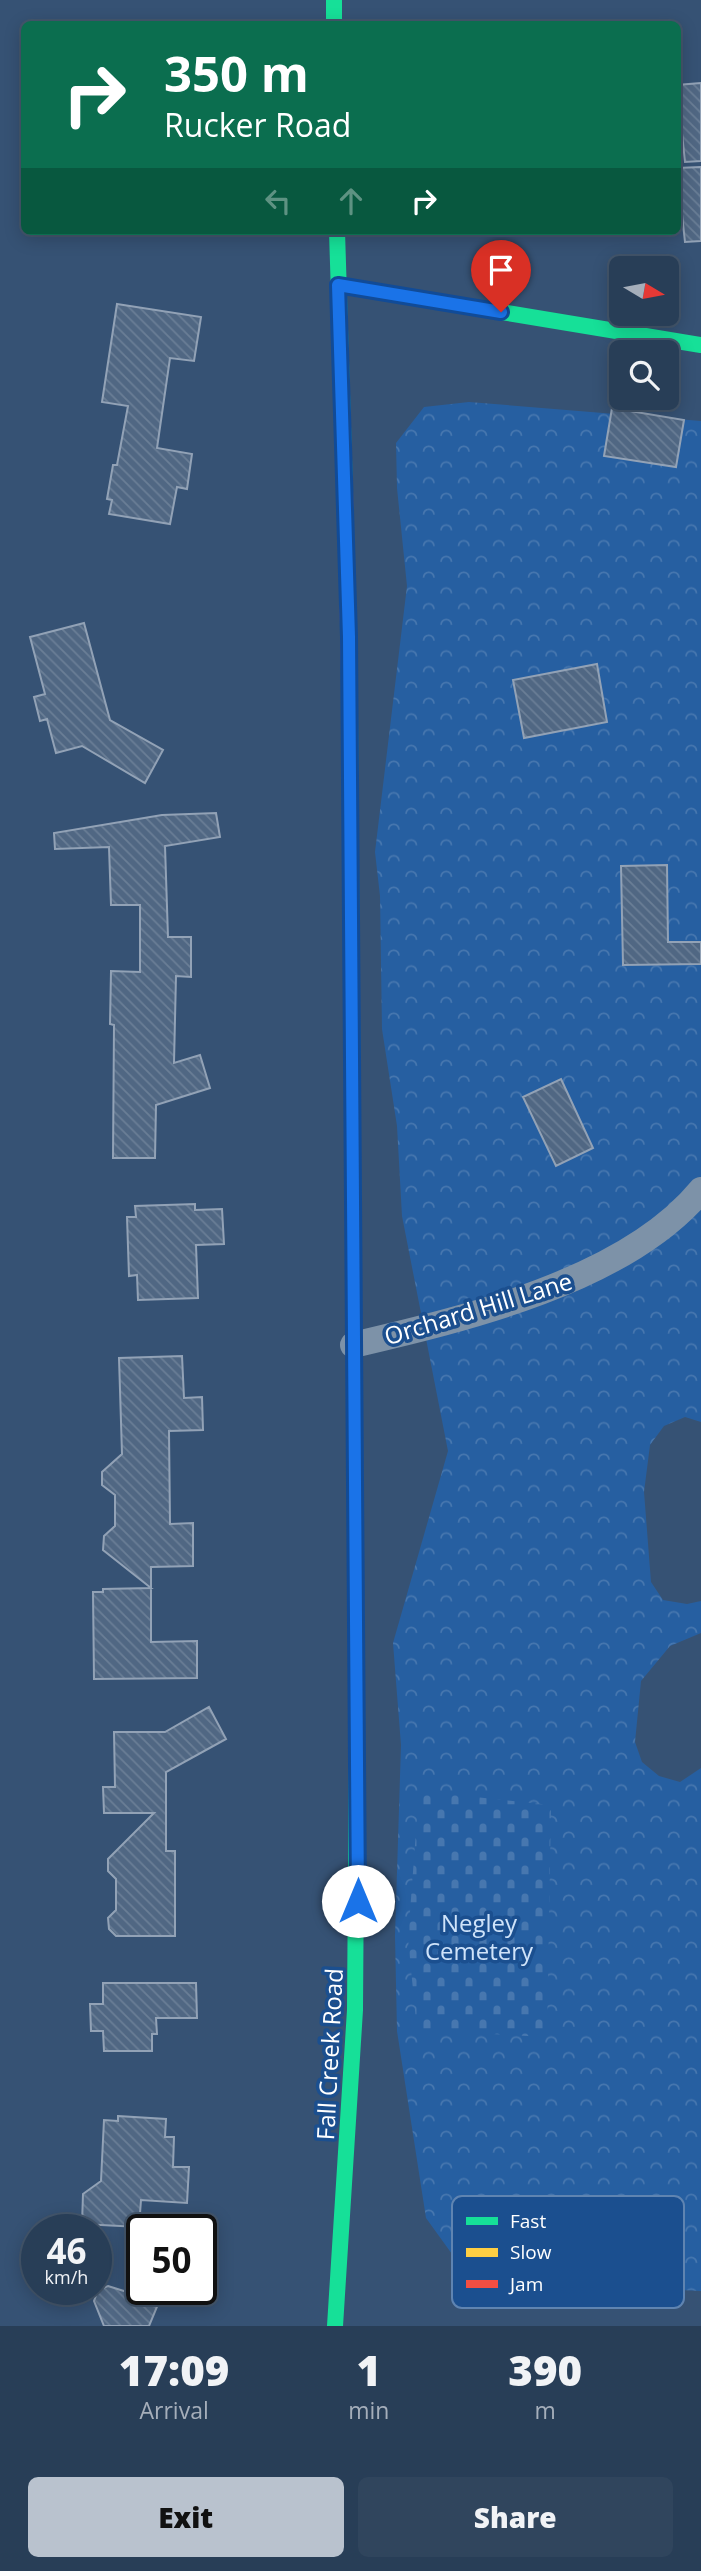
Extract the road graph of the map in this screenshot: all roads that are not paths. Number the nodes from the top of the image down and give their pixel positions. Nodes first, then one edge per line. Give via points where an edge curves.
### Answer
1 (334, 0) edge
2 (334, 21) edge
3 (337, 235) edge
4 (338, 285) junction
5 (701, 345) edge
6 (701, 1190) edge
7 (353, 1345) junction
8 (335, 2326) edge

1 - 2 main road
3 - 4 main road, Fall Creek Road
4 - 5 main road
4 - 7 main road, Fall Creek Road via 349,637
6 - 7 street, Orchard Hill Lane via 649,1237 561,1285 427,1328
7 - 8 main road, Fall Creek Road via 357,1937

